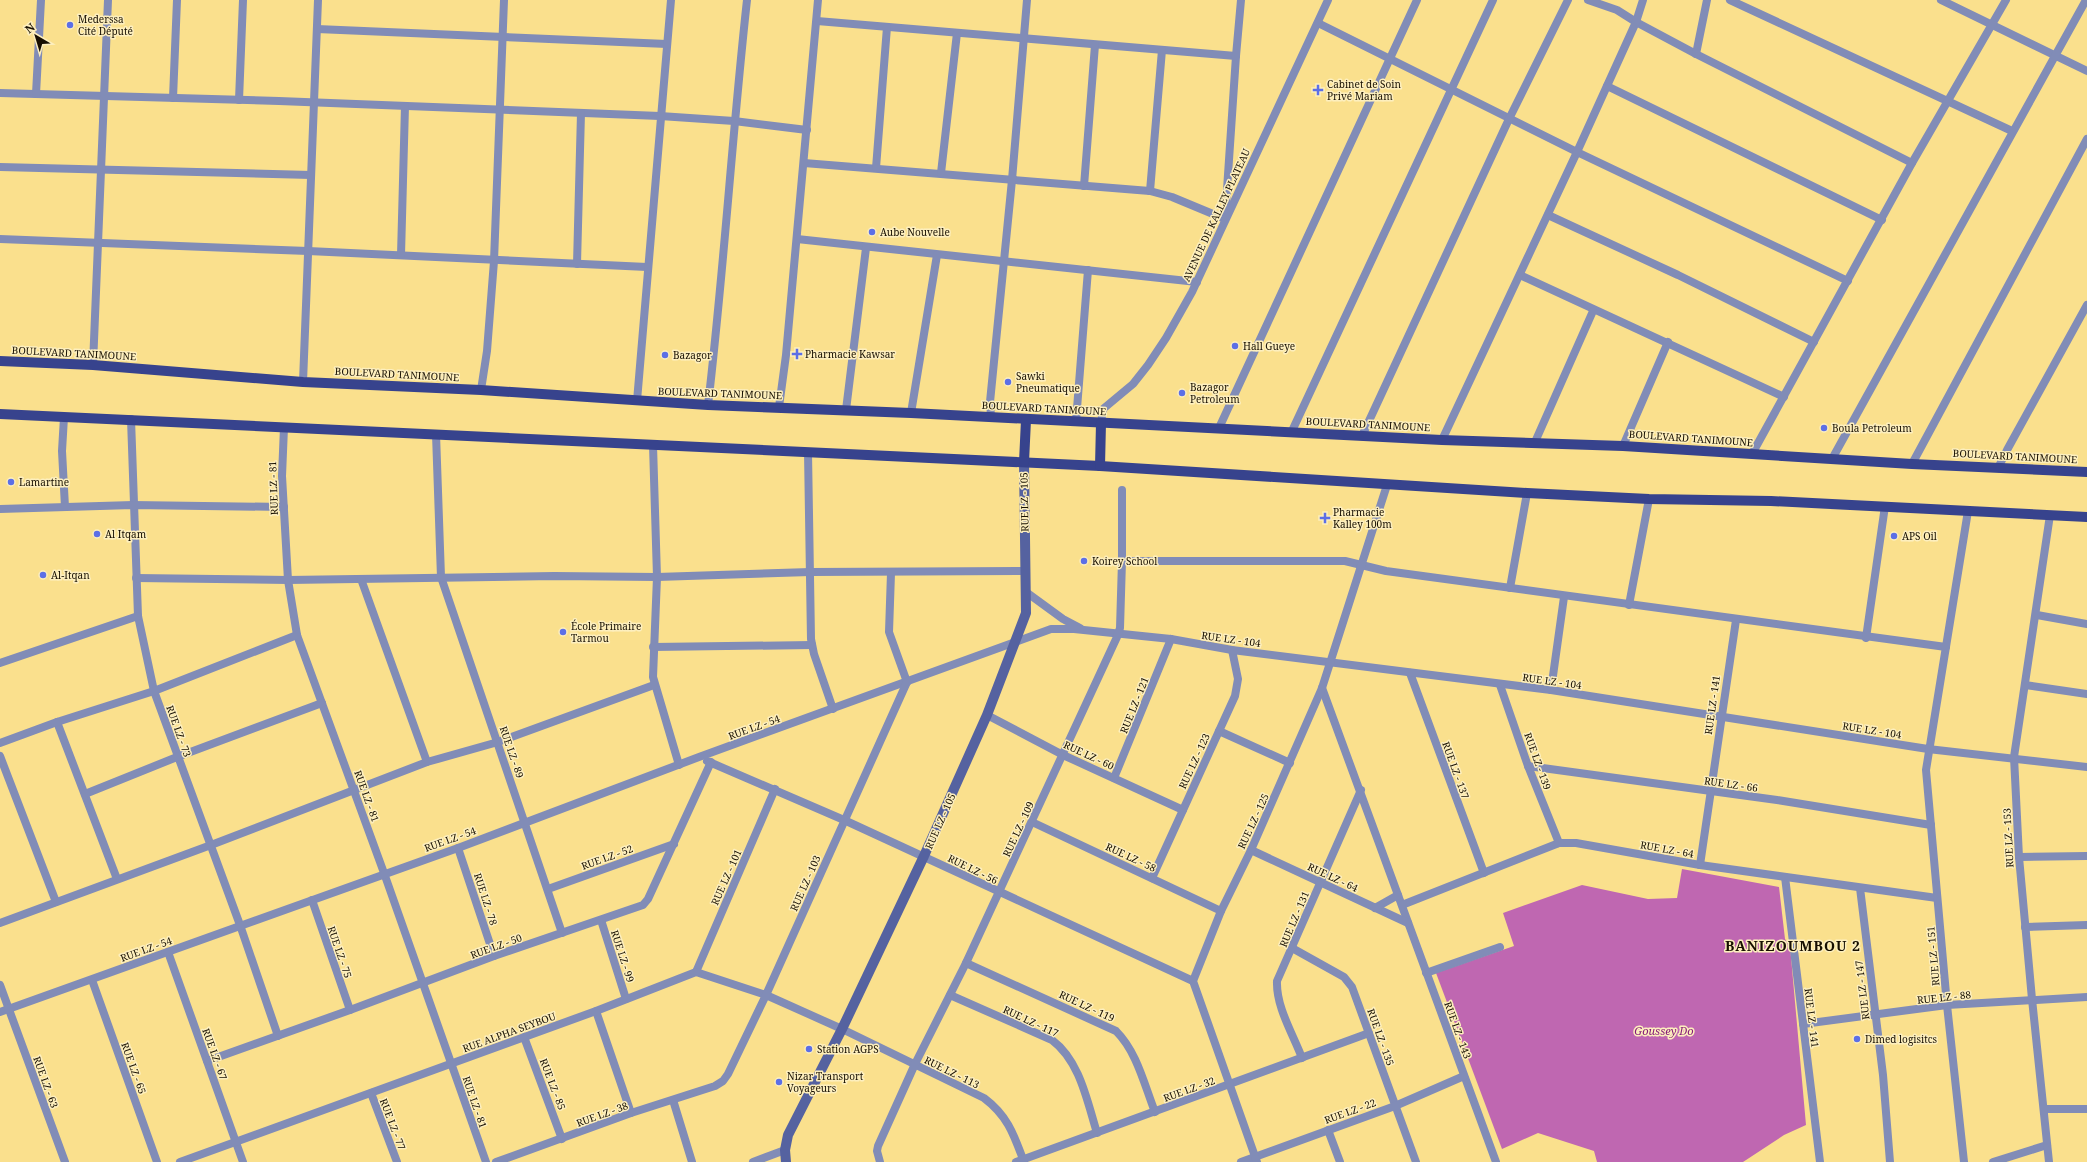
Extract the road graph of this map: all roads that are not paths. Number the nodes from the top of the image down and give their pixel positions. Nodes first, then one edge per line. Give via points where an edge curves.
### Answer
1 (40, 0) edge
2 (108, 0) edge
3 (177, 0) edge
4 (243, 0) edge
5 (318, 0) edge
6 (504, 0) edge
7 (671, 0) edge
8 (747, 0) edge
9 (818, 0) edge
10 (1027, 0) edge
11 (1241, 0) edge
12 (1328, 0) edge
13 (1417, 0) edge
14 (1494, 0) edge
15 (1568, 0) edge
16 (1588, 0) edge
17 (1642, 0) edge
18 (1707, 0) edge
19 (1730, 0) edge
20 (1941, 0) edge
21 (2006, 0) edge
22 (2086, 0) edge
23 (817, 21) junction
24 (1636, 22) junction
25 (1318, 23) junction
26 (1991, 23) junction
27 (887, 27) junction
28 (317, 29) junction
29 (957, 33) junction
30 (502, 37) junction
31 (1024, 39) junction
32 (667, 44) junction
33 (1095, 45) junction
34 (1162, 50) junction
35 (1696, 54) junction
36 (2054, 54) junction
37 (1236, 56) junction
38 (1390, 60) junction
39 (2087, 71) edge
40 (1607, 86) junction
41 (1450, 90) junction
42 (0, 93) edge
43 (36, 94) junction
44 (104, 96) junction
45 (173, 98) junction
46 (239, 100) junction
47 (1948, 100) junction
48 (314, 102) junction
49 (405, 106) junction
50 (500, 110) junction
51 (581, 113) junction
52 (660, 116) junction
53 (1509, 119) junction
54 (734, 121) junction
55 (807, 130) junction
56 (2012, 131) junction
57 (2087, 139) edge
58 (1577, 152) junction
59 (804, 163) junction
60 (1912, 163) junction
61 (0, 167) edge
62 (876, 168) junction
63 (101, 170) junction
64 (941, 173) junction
65 (311, 175) junction
66 (1012, 180) junction
67 (1084, 186) junction
68 (1150, 191) junction
69 (1548, 215) junction
70 (1225, 219) junction
71 (1882, 220) junction
72 (0, 239) edge
73 (797, 239) junction
74 (98, 243) junction
75 (866, 248) junction
76 (308, 251) junction
77 (401, 255) junction
78 (937, 255) junction
79 (494, 261) junction
80 (1005, 261) junction
81 (577, 264) junction
82 (647, 267) junction
83 (1088, 270) junction
84 (1520, 275) junction
85 (1848, 281) junction
86 (1197, 282) junction
87 (2087, 305) edge
88 (1593, 311) junction
89 (1668, 342) junction
90 (1814, 342) junction
91 (0, 361) edge
92 (93, 365) junction
93 (303, 382) junction
94 (481, 390) junction
95 (1784, 397) junction
96 (637, 401) junction
97 (708, 405) junction
98 (780, 407) junction
99 (846, 410) junction
100 (911, 413) junction
101 (0, 414) edge
102 (64, 417) junction
103 (991, 418) junction
104 (131, 419) junction
105 (1026, 420) junction
106 (1076, 421) junction
107 (1101, 423) junction
108 (284, 427) junction
109 (1219, 428) junction
110 (1292, 431) junction
111 (436, 434) junction
112 (1362, 436) junction
113 (1442, 440) junction
114 (1535, 442) junction
115 (653, 445) junction
116 (1623, 446) junction
117 (808, 452) junction
118 (1752, 454) junction
119 (1832, 459) junction
120 (1024, 462) junction
121 (1912, 464) junction
122 (1100, 466) junction
123 (1998, 468) junction
124 (2087, 472) edge
125 (1387, 485) junction
126 (1122, 490) dead end
127 (1528, 493) junction
128 (1649, 498) junction
129 (133, 505) junction
130 (1885, 506) junction
131 (65, 507) junction
132 (284, 507) junction
133 (0, 509) edge
134 (1968, 511) junction
135 (2050, 515) junction
136 (2087, 517) edge
137 (1122, 561) junction
138 (1361, 565) junction
139 (1026, 571) junction
140 (810, 572) junction
141 (891, 573) junction
142 (441, 577) junction
143 (657, 577) junction
144 (136, 578) junction
145 (361, 579) junction
146 (288, 580) junction
147 (1510, 588) junction
148 (1026, 592) junction
149 (1564, 596) junction
150 (1629, 605) junction
151 (2037, 615) junction
152 (138, 616) junction
153 (1736, 620) junction
154 (2087, 624) edge
155 (1083, 629) junction
156 (1119, 633) junction
157 (297, 635) junction
158 (1866, 638) junction
159 (1172, 639) junction
160 (1015, 641) junction
161 (812, 645) junction
162 (653, 647) junction
163 (1946, 647) junction
164 (1232, 650) junction
165 (1330, 661) junction
166 (0, 663) edge
167 (1410, 673) junction
168 (907, 682) junction
169 (654, 685) junction
170 (1500, 685) junction
171 (2025, 685) junction
172 (1322, 688) junction
173 (1551, 690) junction
174 (154, 691) junction
175 (2087, 694) edge
176 (322, 703) junction
177 (833, 709) junction
178 (988, 715) junction
179 (1720, 717) junction
180 (57, 722) junction
181 (1219, 731) junction
182 (498, 742) junction
183 (0, 743) edge
184 (1928, 749) junction
185 (1063, 755) junction
186 (0, 756) edge
187 (177, 757) junction
188 (699, 757) junction
189 (2014, 757) junction
190 (427, 762) junction
191 (711, 762) junction
192 (1290, 764) junction
193 (678, 765) junction
194 (1528, 766) junction
195 (2087, 767) edge
196 (1114, 778) junction
197 (775, 789) junction
198 (354, 790) junction
199 (1361, 790) junction
200 (1711, 791) junction
201 (85, 794) junction
202 (1183, 810) junction
203 (844, 820) junction
204 (525, 822) junction
205 (1032, 822) junction
206 (1931, 825) junction
207 (1559, 843) junction
208 (674, 844) junction
209 (211, 845) junction
210 (458, 848) junction
211 (1250, 850) junction
212 (924, 856) junction
213 (2087, 856) edge
214 (2019, 857) junction
215 (1700, 865) junction
216 (384, 873) junction
217 (1484, 873) junction
218 (1785, 877) junction
219 (1152, 878) junction
220 (117, 879) junction
221 (1320, 882) junction
222 (1860, 888) junction
223 (548, 889) junction
224 (999, 893) junction
225 (1398, 895) junction
226 (1937, 898) junction
227 (312, 900) junction
228 (56, 902) junction
229 (1402, 905) junction
230 (1375, 908) junction
231 (1221, 911) junction
232 (601, 920) junction
233 (0, 923) edge
234 (1408, 923) junction
235 (240, 925) junction
236 (2087, 925) edge
237 (2025, 927) junction
238 (562, 934) junction
239 (1500, 947) dead end
240 (1292, 948) junction
241 (168, 952) junction
242 (494, 956) junction
243 (966, 962) junction
244 (696, 972) junction
245 (1426, 973) junction
246 (92, 980) junction
247 (1193, 981) junction
248 (422, 984) junction
249 (0, 985) edge
250 (766, 995) junction
251 (950, 995) junction
252 (2087, 997) edge
253 (626, 999) junction
254 (2032, 999) junction
255 (1947, 1005) junction
256 (9, 1009) junction
257 (350, 1010) junction
258 (0, 1012) edge
259 (596, 1012) junction
260 (1875, 1015) junction
261 (1803, 1024) junction
262 (842, 1029) junction
263 (1369, 1033) junction
264 (278, 1036) junction
265 (524, 1037) junction
266 (1302, 1058) junction
267 (207, 1061) junction
268 (451, 1063) junction
269 (915, 1064) junction
270 (1464, 1076) junction
271 (1228, 1085) junction
272 (715, 1086) joint
273 (371, 1093) junction
274 (673, 1100) junction
275 (1395, 1106) junction
276 (2044, 1109) junction
277 (2087, 1109) edge
278 (1155, 1112) junction
279 (631, 1113) junction
280 (1328, 1130) junction
281 (1098, 1133) junction
282 (562, 1139) junction
283 (235, 1142) junction
284 (2047, 1145) junction
285 (785, 1150) junction
286 (1256, 1159) edge
287 (1021, 1161) edge
288 (65, 1162) edge
289 (157, 1162) edge
290 (180, 1162) edge
291 (243, 1162) edge
292 (397, 1162) edge
293 (486, 1162) edge
294 (496, 1162) edge
295 (692, 1162) edge
296 (753, 1162) edge
297 (786, 1162) edge
298 (880, 1162) edge
299 (1241, 1162) edge
300 (1340, 1162) edge
301 (1416, 1162) edge
302 (1496, 1162) edge
303 (1820, 1162) edge
304 (1890, 1162) edge
305 (1964, 1162) edge
306 (1993, 1162) edge
307 (2049, 1162) edge

1 - 43 street
2 - 44 street
3 - 45 street
4 - 46 street
5 - 28 street
6 - 30 street
7 - 32 street
8 - 54 street
9 - 23 street
10 - 31 street
11 - 37 street
12 - 25 street, AVENUE DE KALLEY PLATEAU
13 - 38 street
14 - 41 street
15 - 53 street
16 - 24 street via 1618,10
17 - 24 street
18 - 35 street
19 - 47 street
20 - 26 street
21 - 26 street
22 - 36 street
23 - 27 street
23 - 55 street
24 - 35 street
24 - 40 street
25 - 38 street
25 - 70 street, AVENUE DE KALLEY PLATEAU
26 - 36 street
26 - 47 street
27 - 29 street
27 - 62 street
28 - 30 street
28 - 48 street
29 - 31 street
29 - 64 street
30 - 32 street
30 - 50 street
31 - 33 street
31 - 66 street
32 - 52 street
33 - 34 street
33 - 67 street
34 - 37 street
34 - 68 street
35 - 60 street
36 - 39 street
36 - 56 street
37 - 70 street
38 - 41 street
38 - 109 street
40 - 58 street
40 - 71 street
41 - 53 street
41 - 110 street
42 - 43 street
43 - 44 street
44 - 45 street
44 - 63 street
45 - 46 street
46 - 48 street
47 - 56 street
47 - 60 street
48 - 49 street
48 - 65 street
49 - 50 street
49 - 77 street
50 - 51 street
50 - 79 street
51 - 52 street
51 - 81 street
52 - 54 street
52 - 82 street
53 - 58 street
53 - 112 street
54 - 55 street
54 - 97 street via 715,352
55 - 59 street
56 - 119 street
57 - 121 street
58 - 69 street
58 - 85 street
59 - 62 street
59 - 73 street
60 - 71 street
61 - 63 street
62 - 64 street
63 - 65 street
63 - 74 street
64 - 66 street
65 - 76 street
66 - 67 street
66 - 80 street
67 - 68 street
68 - 70 street via 1172,196
69 - 84 street
69 - 90 street
70 - 86 street, AVENUE DE KALLEY PLATEAU
71 - 85 street
72 - 74 street
73 - 75 street
73 - 98 street
74 - 76 street
74 - 92 street
75 - 78 street
75 - 99 street
76 - 77 street
76 - 93 street
77 - 79 street
78 - 80 street
78 - 100 street
79 - 81 street
79 - 94 street via 487,352
80 - 83 street
80 - 103 street via 990,402
81 - 82 street
82 - 96 street
83 - 86 street
83 - 106 street
84 - 88 street
84 - 113 street
85 - 90 street
86 - 107 street, AVENUE DE KALLEY PLATEAU via 1148,365 1133,384 1103,409
87 - 123 street
88 - 89 street
88 - 114 street
89 - 95 street
89 - 116 street
90 - 95 street
91 - 92 main road, BOULEVARD TANIMOUNE
92 - 93 main road, BOULEVARD TANIMOUNE
93 - 94 main road, BOULEVARD TANIMOUNE
94 - 96 main road, BOULEVARD TANIMOUNE
95 - 118 street
96 - 97 main road, BOULEVARD TANIMOUNE
97 - 98 main road, BOULEVARD TANIMOUNE
98 - 99 main road, BOULEVARD TANIMOUNE
99 - 100 main road, BOULEVARD TANIMOUNE
100 - 103 main road, BOULEVARD TANIMOUNE
101 - 102 main road
102 - 104 main road
102 - 131 street via 62,451
103 - 105 main road, BOULEVARD TANIMOUNE
104 - 108 main road
104 - 129 street, RUE LZ - 73
105 - 106 main road, BOULEVARD TANIMOUNE
105 - 120 main road
106 - 107 main road, BOULEVARD TANIMOUNE
107 - 109 main road, BOULEVARD TANIMOUNE
107 - 122 main road
108 - 111 main road
108 - 132 street, RUE LZ - 81
109 - 110 main road, BOULEVARD TANIMOUNE
110 - 112 main road, BOULEVARD TANIMOUNE
111 - 115 main road
111 - 142 street, RUE LZ - 89
112 - 113 main road, BOULEVARD TANIMOUNE
113 - 114 main road, BOULEVARD TANIMOUNE
114 - 116 main road, BOULEVARD TANIMOUNE
115 - 117 main road
115 - 143 street
116 - 118 main road, BOULEVARD TANIMOUNE
117 - 120 main road
117 - 140 street
118 - 119 main road, BOULEVARD TANIMOUNE
119 - 121 main road, BOULEVARD TANIMOUNE
120 - 122 main road
120 - 139 main road, RUE LZ - 105
121 - 123 main road, BOULEVARD TANIMOUNE
122 - 125 main road
123 - 124 main road, BOULEVARD TANIMOUNE
125 - 127 main road
125 - 138 street, RUE LZ - 125
126 - 137 street, RUE LZ - 109
127 - 128 main road
127 - 147 street
128 - 130 main road
128 - 150 street
129 - 131 street
129 - 132 street
129 - 144 street, RUE LZ - 73
130 - 134 main road
130 - 158 street
131 - 133 street
132 - 146 street, RUE LZ - 81
134 - 135 main road
134 - 163 street, RUE LZ - 151
135 - 136 main road
135 - 151 street, RUE LZ - 153
137 - 138 street via 1345,561
137 - 156 street, RUE LZ - 109
138 - 147 street via 1386,571
138 - 165 street, RUE LZ - 125
139 - 141 street
139 - 148 main road, RUE LZ - 105
140 - 141 street
140 - 143 street
140 - 161 street
141 - 168 street via 889,632
142 - 143 street
142 - 145 street
142 - 182 street, RUE LZ - 89
143 - 162 street
144 - 146 street
144 - 152 street, RUE LZ - 73
145 - 146 street
145 - 190 street
146 - 157 street, RUE LZ - 81
147 - 149 street
148 - 155 street
148 - 160 main road, RUE LZ - 105 via 1026,613
149 - 150 street
149 - 173 street
150 - 153 street
151 - 154 street
151 - 171 street, RUE LZ - 153
152 - 166 street
152 - 174 street, RUE LZ - 73
153 - 158 street
153 - 179 street, RUE LZ - 141
155 - 156 street, RUE LZ - 104
155 - 160 street, RUE LZ - 104 via 1052,629
156 - 159 street, RUE LZ - 104
156 - 185 street, RUE LZ - 109
157 - 174 street
157 - 176 street, RUE LZ - 81
158 - 163 street
159 - 164 street, RUE LZ - 104
159 - 196 street, RUE LZ - 121
160 - 168 street, RUE LZ - 104
160 - 178 main road, RUE LZ - 105
161 - 162 street
161 - 177 street
162 - 169 street
163 - 184 street, RUE LZ - 151 via 1937,715
164 - 165 street, RUE LZ - 104
164 - 181 street, RUE LZ - 123 via 1238,686
165 - 167 street, RUE LZ - 104
165 - 172 street, RUE LZ - 125
167 - 170 street, RUE LZ - 104
167 - 217 street, RUE LZ - 137
168 - 177 street, RUE LZ - 54
168 - 203 street, RUE LZ - 103
169 - 182 street
169 - 193 street
170 - 173 street, RUE LZ - 104
170 - 194 street, RUE LZ - 139
171 - 175 street
171 - 189 street, RUE LZ - 153
172 - 192 street, RUE LZ - 125
172 - 199 street
173 - 179 street, RUE LZ - 104
174 - 180 street
174 - 187 street, RUE LZ - 73
176 - 187 street
176 - 198 street, RUE LZ - 81
177 - 188 street, RUE LZ - 54
178 - 185 street, RUE LZ - 60
178 - 212 main road, RUE LZ - 105
179 - 184 street, RUE LZ - 104
179 - 200 street, RUE LZ - 141
180 - 183 street
180 - 201 street
181 - 192 street
181 - 202 street, RUE LZ - 123
182 - 190 street
182 - 204 street, RUE LZ - 89
184 - 189 street, RUE LZ - 104
184 - 206 street, RUE LZ - 151 via 1926,770
185 - 196 street, RUE LZ - 60
185 - 205 street, RUE LZ - 109
186 - 228 street
187 - 201 street
187 - 209 street, RUE LZ - 73
188 - 191 street, RUE LZ - 56
188 - 193 street, RUE LZ - 54
189 - 195 street, RUE LZ - 104
189 - 214 street, RUE LZ - 153
190 - 198 street
191 - 197 street, RUE LZ - 56
191 - 208 street, RUE LZ - 50
192 - 211 street, RUE LZ - 125
193 - 204 street, RUE LZ - 54
194 - 200 street, RUE LZ - 66
194 - 207 street, RUE LZ - 139
196 - 202 street, RUE LZ - 60
197 - 203 street, RUE LZ - 56
197 - 244 street, RUE LZ - 101
198 - 209 street
198 - 216 street, RUE LZ - 81
199 - 221 street, RUE LZ - 131
199 - 225 street
200 - 206 street, RUE LZ - 66
200 - 215 street, RUE LZ - 141
201 - 220 street
202 - 219 street, RUE LZ - 123
203 - 212 street, RUE LZ - 56
203 - 250 street, RUE LZ - 103
204 - 210 street, RUE LZ - 54
204 - 223 street, RUE LZ - 89
205 - 219 street, RUE LZ - 58
205 - 224 street, RUE LZ - 109
206 - 226 street, RUE LZ - 151
207 - 215 street, RUE LZ - 64 via 1592,845
207 - 217 street, RUE LZ - 64
208 - 223 street, RUE LZ - 52
208 - 232 street, RUE LZ - 50 via 645,902 635,909
209 - 220 street
209 - 235 street, RUE LZ - 73
210 - 216 street, RUE LZ - 54
210 - 242 street, RUE LZ - 78
211 - 221 street, RUE LZ - 64
211 - 231 street, RUE LZ - 125
212 - 224 street, RUE LZ - 56
212 - 262 main road, RUE LZ - 105
213 - 214 street
214 - 237 street, RUE LZ - 153
215 - 218 street, RUE LZ - 64
216 - 227 street, RUE LZ - 54
216 - 248 street, RUE LZ - 81
217 - 229 street, RUE LZ - 64
218 - 222 street, RUE LZ - 64
218 - 261 street, RUE LZ - 141
219 - 231 street, RUE LZ - 58
220 - 228 street
221 - 230 street, RUE LZ - 64
221 - 240 street, RUE LZ - 131
222 - 226 street, RUE LZ - 64
222 - 260 street, RUE LZ - 147
223 - 238 street, RUE LZ - 89
224 - 243 street, RUE LZ - 109
224 - 247 street, RUE LZ - 56
225 - 229 street
225 - 230 street
226 - 255 street, RUE LZ - 151
227 - 235 street, RUE LZ - 54
227 - 257 street, RUE LZ - 75
228 - 233 street
229 - 234 street, RUE LZ - 143
230 - 234 street, RUE LZ - 64
231 - 247 street, RUE LZ - 125
232 - 238 street, RUE LZ - 50
232 - 253 street, RUE LZ - 99
234 - 245 street, RUE LZ - 143
235 - 241 street, RUE LZ - 54
235 - 264 street, RUE LZ - 73
236 - 237 street
237 - 254 street, RUE LZ - 153
238 - 242 street, RUE LZ - 50
239 - 245 street
240 - 263 street, RUE LZ - 135 via 1344,977 1352,987
240 - 266 street, RUE LZ - 131 via 1278,981 1277,991
241 - 246 street, RUE LZ - 54
241 - 267 street, RUE LZ - 67
242 - 248 street, RUE LZ - 50
243 - 251 street, RUE LZ - 109
243 - 278 street, RUE LZ - 119 via 1116,1031 1126,1041 1133,1054
244 - 250 street
244 - 253 street, RUE ALPHA SEYBOU
245 - 270 street, RUE LZ - 143
246 - 256 street, RUE LZ - 54
246 - 289 street, RUE LZ - 65
247 - 271 street
248 - 257 street, RUE LZ - 50
248 - 268 street, RUE LZ - 81
249 - 256 street, RUE LZ - 63
250 - 262 street
250 - 272 street, RUE LZ - 103 via 728,1074
251 - 269 street, RUE LZ - 109
251 - 281 street, RUE LZ - 117 via 1052,1040 1064,1048 1073,1062
252 - 254 street, RUE LZ - 88
253 - 259 street, RUE ALPHA SEYBOU
254 - 255 street, RUE LZ - 88
254 - 276 street, RUE LZ - 153
255 - 260 street, RUE LZ - 88
255 - 305 street, RUE LZ - 151
256 - 258 street, RUE LZ - 54
256 - 288 street, RUE LZ - 63
257 - 264 street, RUE LZ - 50
259 - 265 street, RUE ALPHA SEYBOU
259 - 279 street
260 - 261 street, RUE LZ - 88
260 - 304 street, RUE LZ - 147
261 - 303 street, RUE LZ - 141
262 - 269 street, RUE LZ - 113
262 - 285 main road, RUE LZ - 105 via 788,1135
263 - 266 street, RUE LZ - 32
263 - 275 street, RUE LZ - 135
264 - 267 street, RUE LZ - 50
265 - 268 street, RUE ALPHA SEYBOU
265 - 282 street, RUE LZ - 85
266 - 271 street, RUE LZ - 32
267 - 283 street, RUE LZ - 67
268 - 273 street, RUE ALPHA SEYBOU
268 - 293 street, RUE LZ - 81
269 - 287 street, RUE LZ - 113 via 984,1098 998,1109 1007,1120
269 - 298 street, RUE LZ - 109 via 878,1146
270 - 275 street, RUE LZ - 22
270 - 302 street, RUE LZ - 143
271 - 278 street, RUE LZ - 32
271 - 286 street
272 - 274 street, RUE LZ - 38
273 - 283 street, RUE ALPHA SEYBOU
273 - 292 street, RUE LZ - 77
274 - 279 street, RUE LZ - 38
274 - 295 street
275 - 280 street, RUE LZ - 22
275 - 301 street, RUE LZ - 135
276 - 277 street
276 - 284 street, RUE LZ - 153
278 - 281 street, RUE LZ - 32
279 - 282 street, RUE LZ - 38
280 - 286 street, RUE LZ - 22
280 - 300 street
281 - 287 street, RUE LZ - 32
282 - 294 street, RUE LZ - 38
283 - 290 street, RUE ALPHA SEYBOU
283 - 291 street, RUE LZ - 67
284 - 306 street
284 - 307 street, RUE LZ - 153
285 - 296 street
285 - 297 main road, RUE LZ - 105
286 - 299 street, RUE LZ - 22

